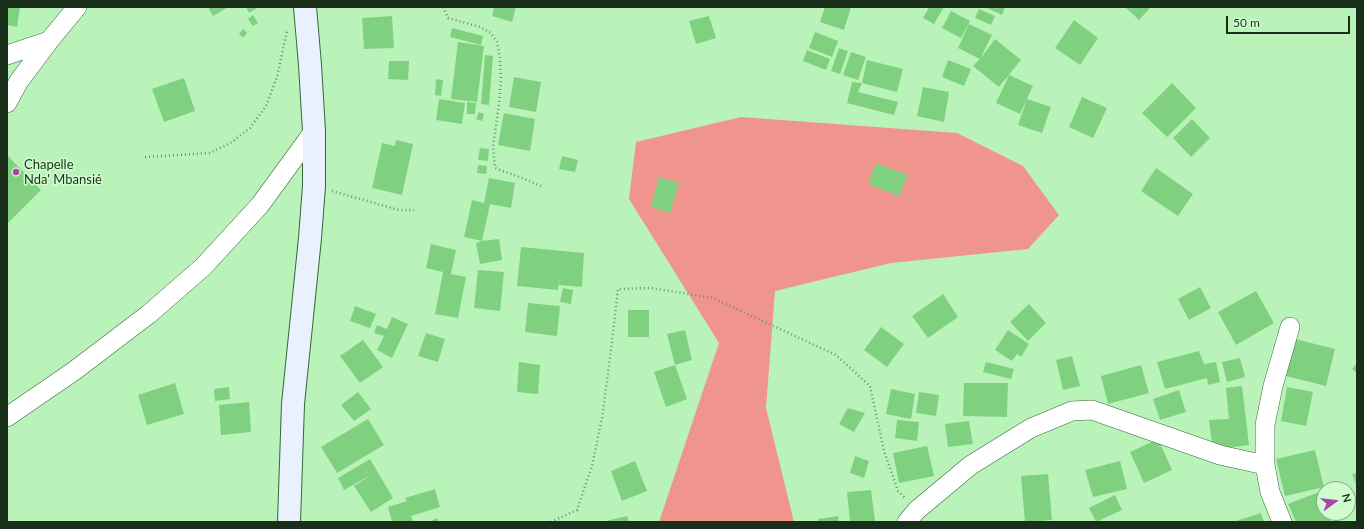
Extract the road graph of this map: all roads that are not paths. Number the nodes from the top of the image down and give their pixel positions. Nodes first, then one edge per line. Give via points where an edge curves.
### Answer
1 (77, 7) edge
2 (305, 7) edge
3 (49, 40) junction
4 (7, 55) edge
5 (7, 103) edge
6 (314, 131) junction
7 (1290, 328) dead end
8 (7, 417) edge
9 (1265, 465) junction
10 (912, 516) edge
11 (290, 522) edge
12 (1282, 522) edge

1 - 3 street
2 - 6 main road
3 - 4 street
3 - 5 street via 19,81
6 - 8 street via 260,205 203,267 149,314 74,371
6 - 11 main road via 314,186 293,404
7 - 9 street via 1265,425
9 - 10 street via 1220,455 1092,410 1072,411 1031,428 971,465
9 - 12 street via 1270,492

